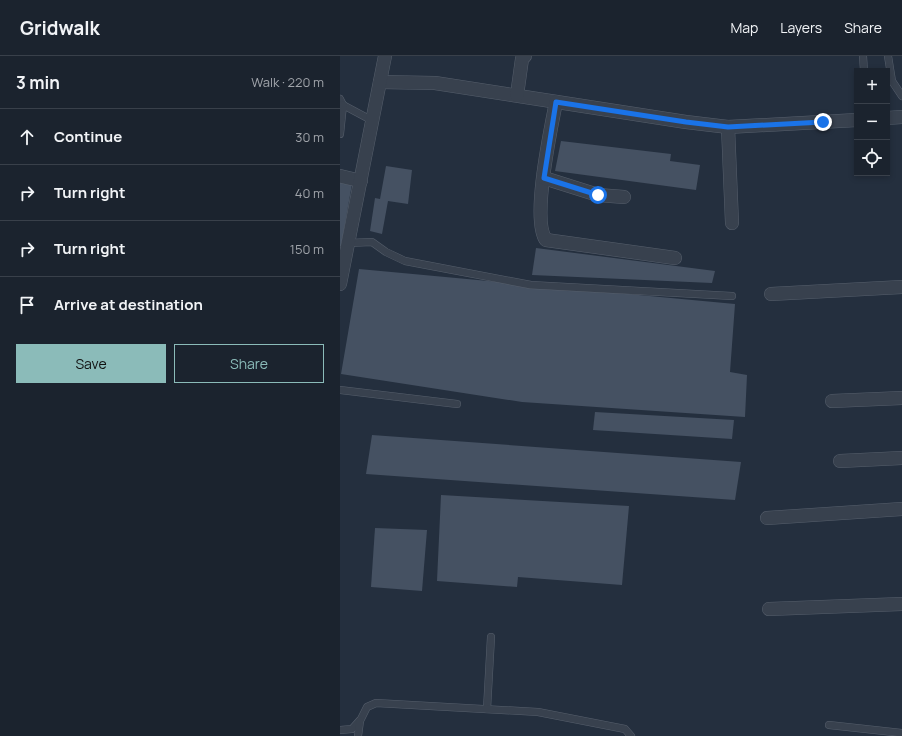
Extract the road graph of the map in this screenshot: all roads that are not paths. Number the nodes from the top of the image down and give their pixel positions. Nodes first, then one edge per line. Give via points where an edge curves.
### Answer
1 (385, 56) edge
2 (525, 56) edge
3 (863, 56) edge
4 (888, 56) edge
5 (864, 68) edge
6 (380, 82) junction
7 (517, 95) junction
8 (902, 96) edge
9 (341, 102) edge
10 (556, 102) junction
11 (902, 117) edge
12 (890, 118) edge
13 (854, 120) edge
14 (373, 121) junction
15 (734, 126) junction
16 (340, 134) edge
17 (340, 176) edge
18 (544, 178) junction
19 (361, 181) junction
20 (624, 197) dead end
21 (732, 223) dead end
22 (348, 243) junction
23 (674, 258) dead end
24 (340, 284) edge
25 (902, 287) edge
26 (771, 294) dead end
27 (732, 296) dead end
28 (340, 390) edge
29 (902, 398) edge
30 (832, 401) dead end
31 (457, 404) dead end
32 (902, 458) edge
33 (840, 460) dead end
34 (902, 509) edge
35 (768, 518) dead end
36 (902, 604) edge
37 (769, 609) dead end
38 (491, 637) dead end
39 (487, 709) junction
40 (360, 721) junction
41 (829, 725) dead end
42 (340, 730) edge
43 (902, 733) edge
44 (358, 736) edge
45 (631, 736) edge

1 - 6 street
2 - 7 street via 522,58
3 - 5 lane
4 - 8 lane via 892,81
6 - 7 street via 435,83
6 - 14 street
7 - 10 street
9 - 14 lane
9 - 16 lane
10 - 15 street via 686,122
10 - 18 street
11 - 12 street
13 - 15 street
14 - 19 street
15 - 21 street
17 - 19 street
18 - 20 street via 598,195
18 - 23 street via 541,226 546,240
19 - 22 street
22 - 24 street
22 - 27 lane via 372,242 405,261 531,285
25 - 26 street
28 - 31 lane
29 - 30 street
32 - 33 street
34 - 35 street
36 - 37 street
38 - 39 lane
39 - 40 lane via 376,702 367,707
39 - 45 lane via 538,712 625,729
40 - 42 lane via 352,729
40 - 44 lane
41 - 43 lane

